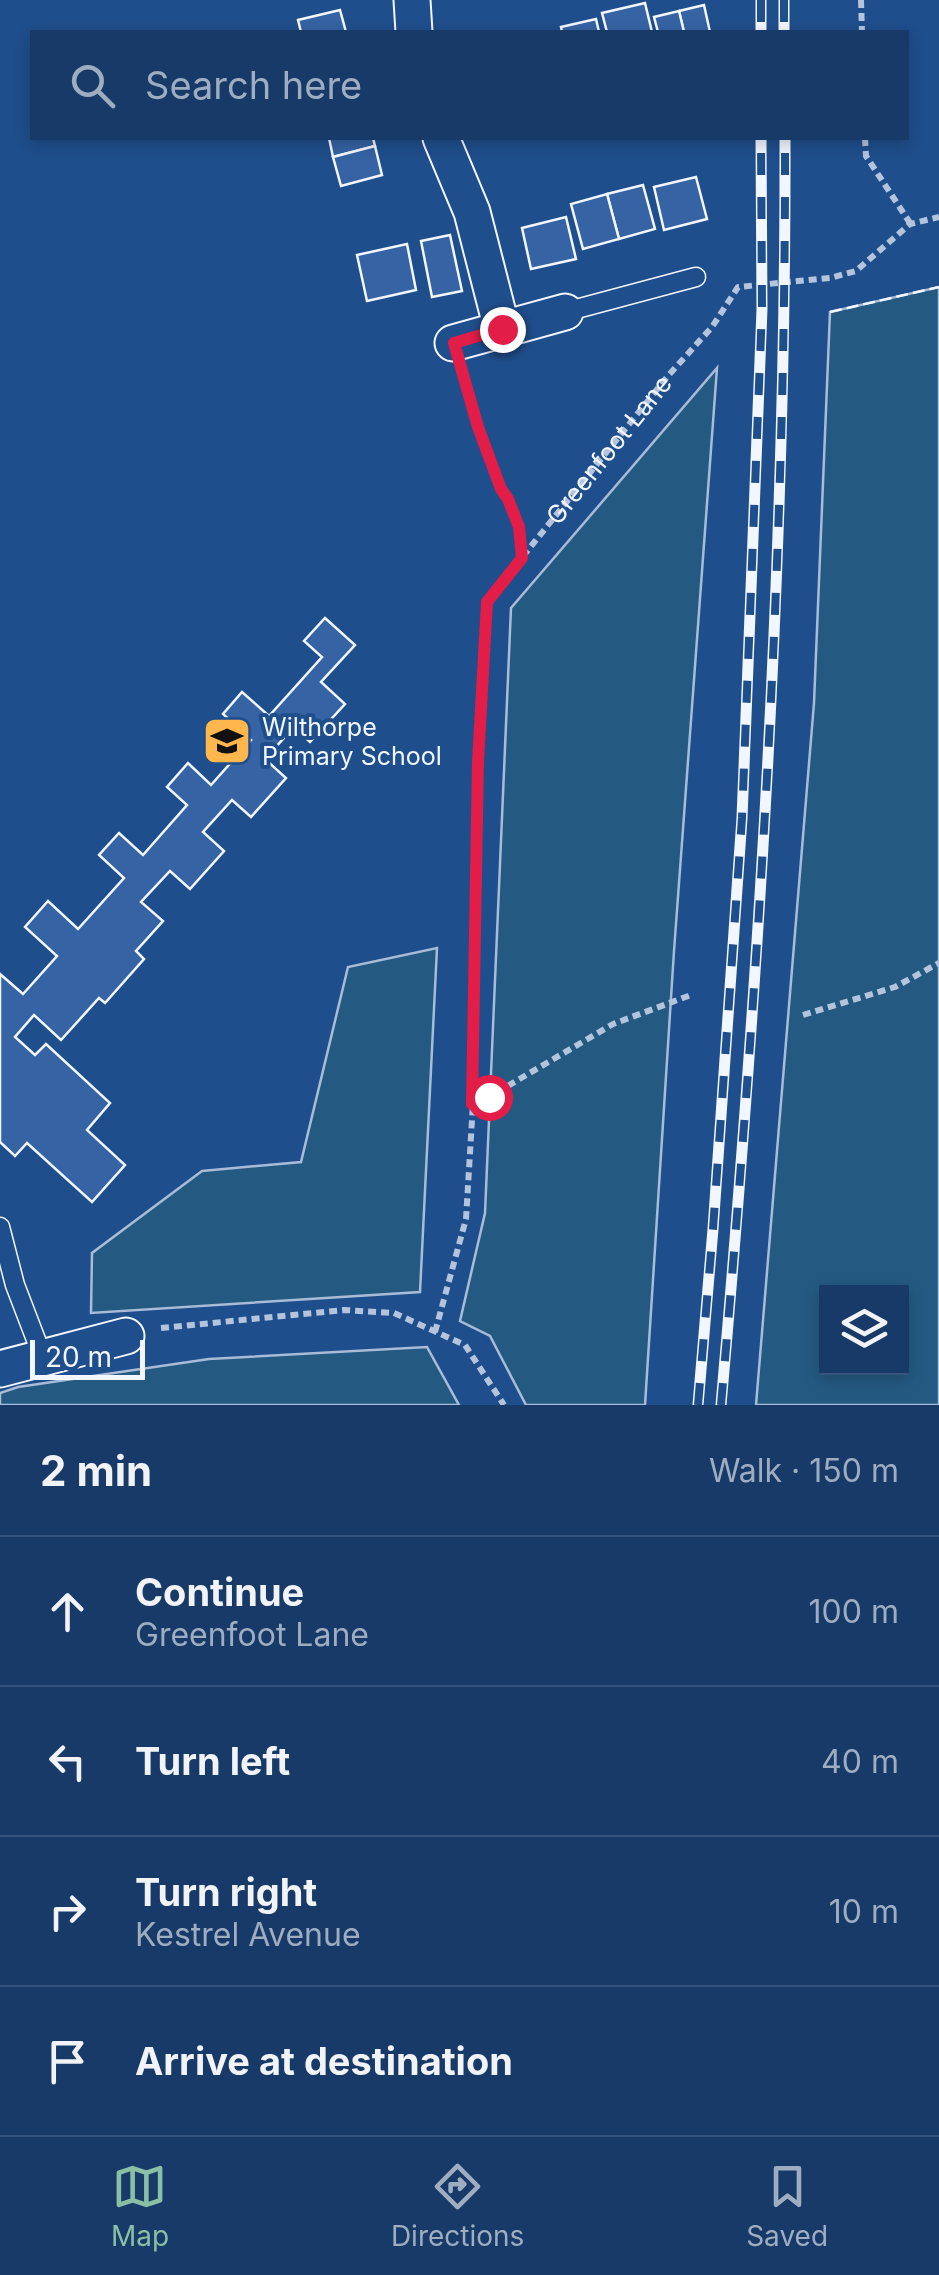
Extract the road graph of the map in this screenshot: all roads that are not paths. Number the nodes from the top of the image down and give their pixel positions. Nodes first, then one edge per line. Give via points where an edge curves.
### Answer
1 (412, 0) edge
2 (414, 30) edge
3 (442, 140) edge
4 (696, 276) dead end
5 (565, 312) joint
6 (502, 329) junction
7 (454, 343) road end
8 (0, 1227) edge
9 (126, 1336) road end
10 (42, 1358) junction
11 (0, 1369) edge

1 - 2 street
3 - 6 street via 472,212
4 - 5 lane
5 - 6 street
6 - 7 street
8 - 10 lane
9 - 10 street
10 - 11 street

